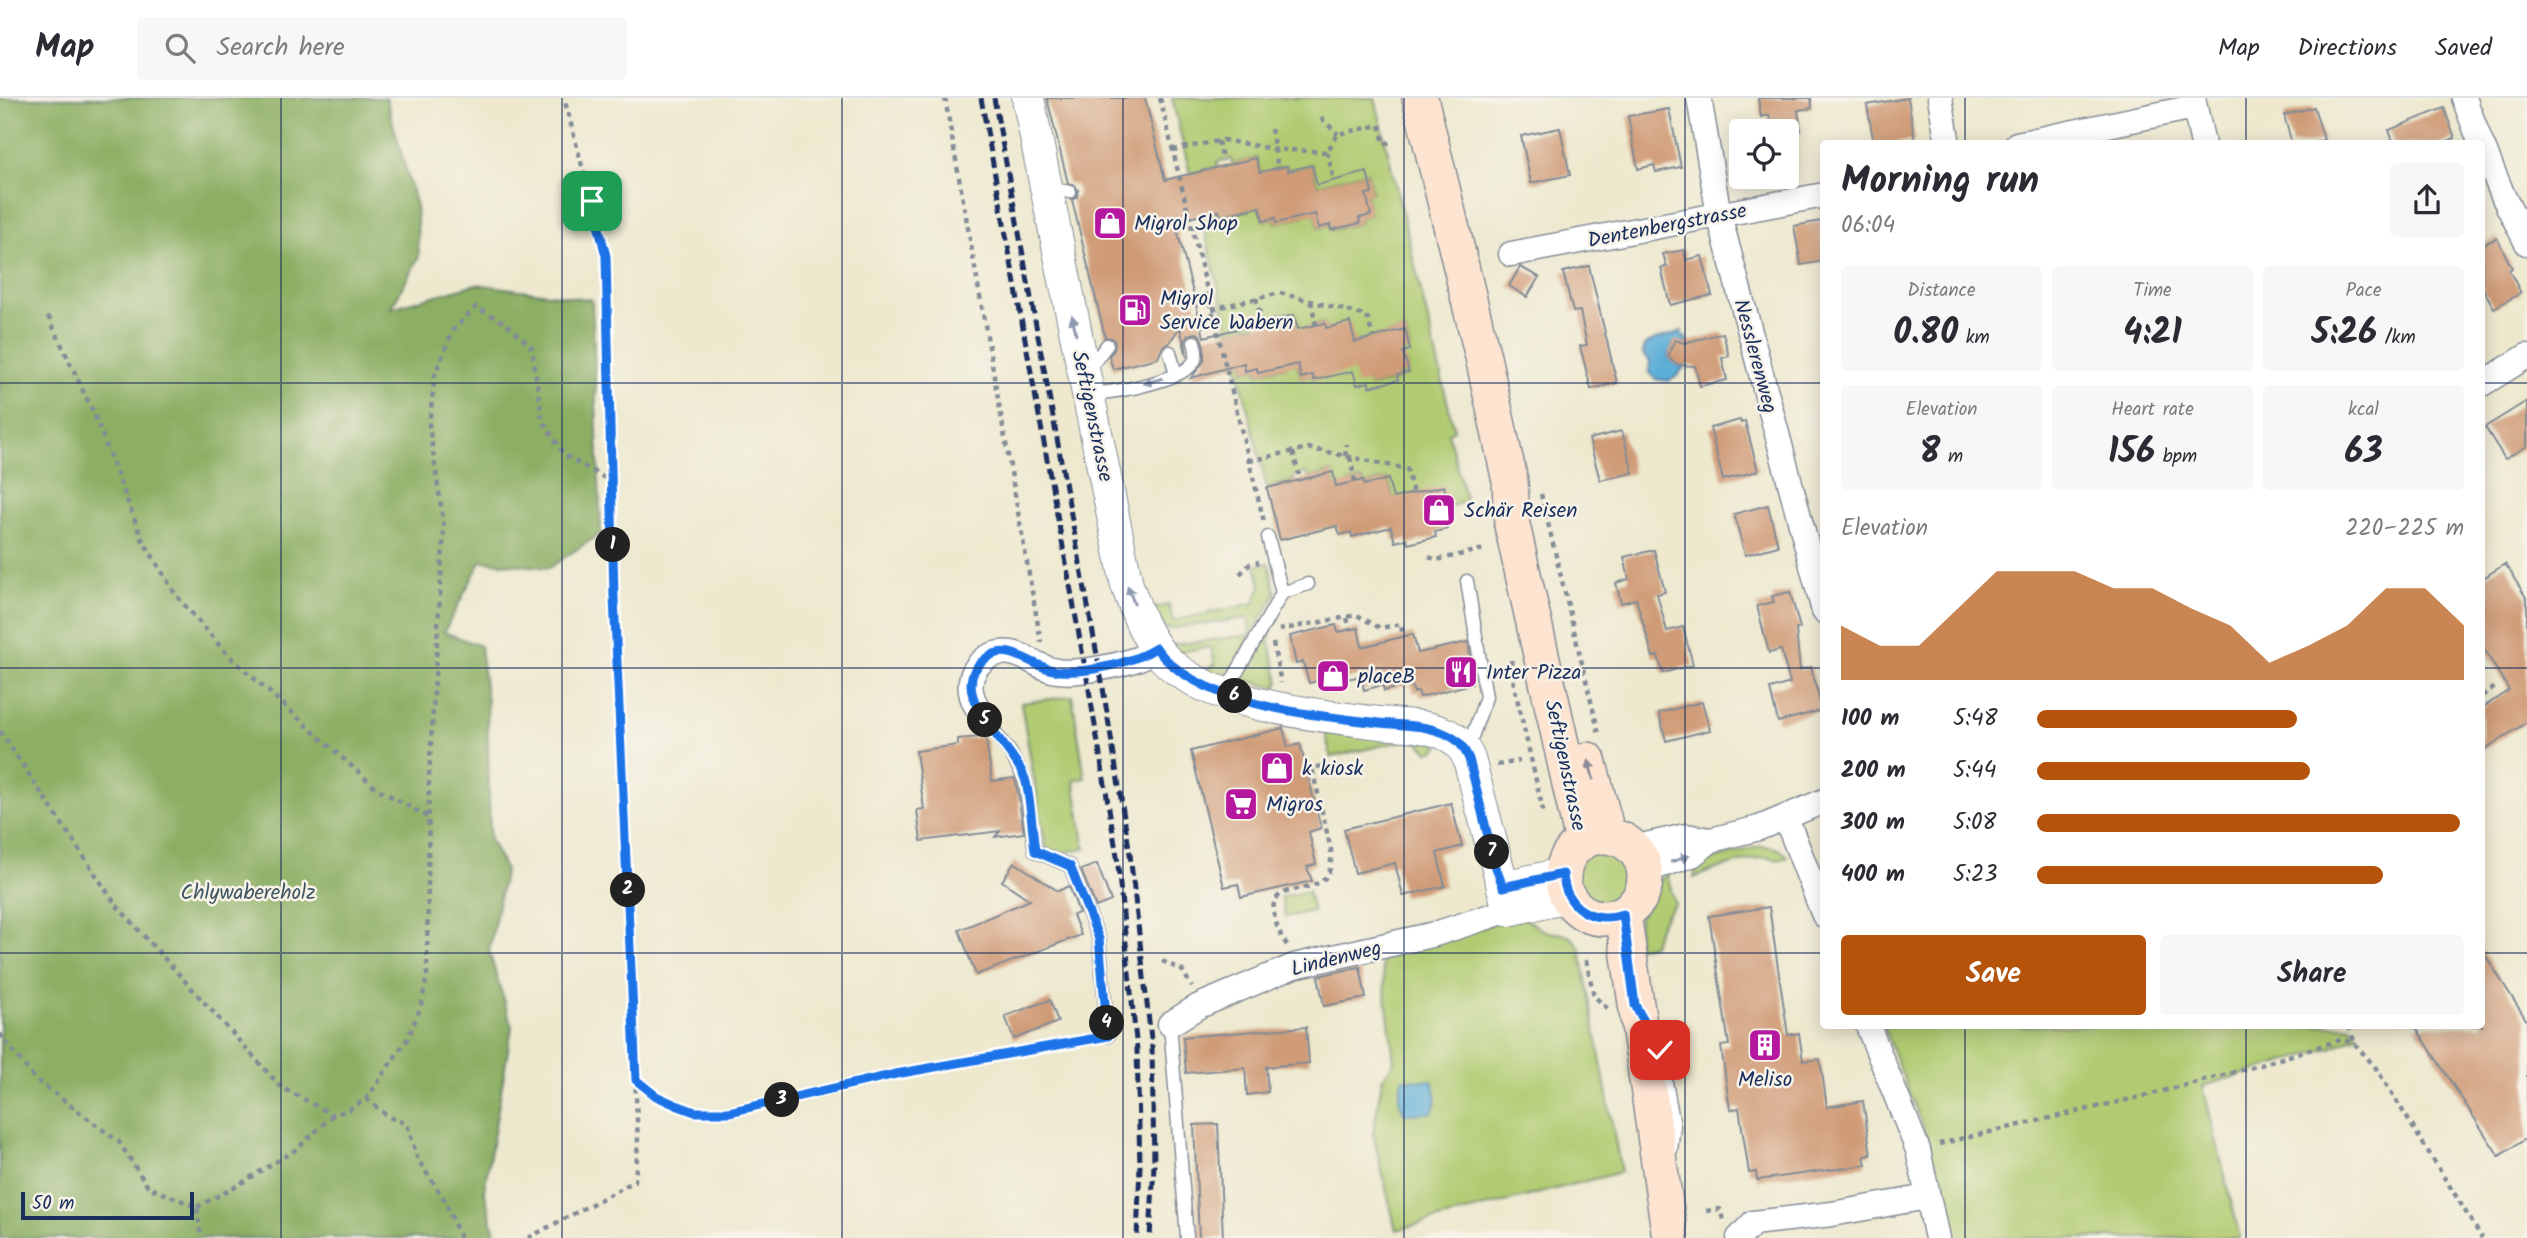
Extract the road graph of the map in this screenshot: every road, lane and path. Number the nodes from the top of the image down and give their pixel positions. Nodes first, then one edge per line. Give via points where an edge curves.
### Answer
1 (564, 98) edge
2 (945, 98) edge
3 (1028, 98) edge
4 (1160, 98) edge
5 (1420, 98) edge
6 (1699, 98) edge
7 (1940, 98) edge
8 (2464, 98) edge
9 (2193, 102) edge
10 (1321, 118) dead end
11 (1271, 129) dead end
12 (1338, 134) junction
13 (1947, 140) edge
14 (2034, 140) edge
15 (2202, 140) edge
16 (2480, 140) edge
17 (1218, 141) junction
18 (1393, 141) dead end
19 (1053, 148) dead end
20 (1273, 149) junction
21 (1173, 150) junction
22 (1327, 152) junction
23 (2485, 153) edge
24 (1223, 161) dead end
25 (1278, 168) dead end
26 (1334, 180) dead end
27 (1054, 186) junction
28 (1820, 196) edge
29 (1719, 215) junction
30 (2527, 243) edge
31 (1511, 254) dead end
32 (1256, 299) junction
33 (1311, 301) junction
34 (1212, 309) junction
35 (48, 316) dead end
36 (1261, 318) dead end
37 (1316, 325) dead end
38 (1373, 337) dead end
39 (1194, 342) dead end
40 (1107, 345) dead end
41 (1170, 352) dead end
42 (2527, 356) edge
43 (1176, 375) junction
44 (2485, 382) edge
45 (1086, 384) junction
46 (1347, 444) dead end
47 (1293, 452) junction
48 (1348, 456) junction
49 (1249, 461) junction
50 (1299, 474) dead end
51 (612, 482) junction
52 (1355, 482) dead end
53 (1413, 494) dead end
54 (1268, 537) joint
55 (1484, 549) dead end
56 (1429, 557) dead end
57 (1467, 581) dead end
58 (1308, 584) dead end
59 (1282, 593) junction
60 (1820, 596) edge
61 (1275, 608) junction
62 (1347, 618) junction
63 (1039, 623) dead end
64 (1350, 629) dead end
65 (1275, 631) junction
66 (1403, 637) dead end
67 (1156, 648) junction
68 (1522, 683) dead end
69 (2498, 685) dead end
70 (1503, 688) dead end
71 (1224, 693) junction
72 (2485, 694) edge
73 (1272, 707) junction
74 (989, 725) joint
75 (0, 731) edge
76 (1466, 753) junction
77 (1322, 766) dead end
78 (1820, 803) edge
79 (428, 817) junction
80 (1786, 818) junction
81 (1617, 849) junction
82 (1566, 885) junction
83 (1506, 899) junction
84 (1820, 905) edge
85 (1611, 916) junction
86 (1586, 960) dead end
87 (1163, 961) dead end
88 (1303, 964) junction
89 (1594, 996) dead end
90 (1199, 1006) junction
91 (1170, 1024) joint
92 (1869, 1029) edge
93 (2350, 1029) edge
94 (0, 1034) edge
95 (1108, 1036) joint
96 (2355, 1044) junction
97 (636, 1080) junction
98 (366, 1099) junction
99 (333, 1115) junction
100 (1968, 1136) dead end
101 (1927, 1197) junction
102 (1663, 1202) junction
103 (197, 1208) junction
104 (1706, 1211) dead end
105 (1732, 1232) edge
106 (201, 1238) edge
107 (460, 1238) edge
108 (528, 1238) edge
109 (1187, 1238) edge
110 (1670, 1238) edge
111 (1937, 1238) edge
112 (2482, 1238) edge

1 - 51 path via 606,256
2 - 63 path
3 - 27 street, Seftigenstrasse
4 - 21 path
5 - 81 main road, Seftigenstrasse via 1485,363 1510,481 1512,525
6 - 29 street, Nesslerenweg
7 - 13 street
8 - 16 street
9 - 14 street
9 - 15 street
10 - 12 path
11 - 20 path
12 - 18 path via 1380,125 1384,144
12 - 22 path
17 - 20 path
17 - 21 path
17 - 24 path
19 - 27 lane
20 - 22 path
20 - 25 path
21 - 34 path
22 - 26 path
23 - 30 street
45 -> 27 street, Seftigenstrasse
28 - 29 street, Dentenbergstrasse
29 - 31 street, Dentenbergstrasse
29 - 60 street, Nesslerenweg
32 - 33 path via 1280,292
32 - 34 path
32 - 36 path
33 - 37 path
33 - 38 path via 1367,316
34 - 49 path
35 - 79 path via 94,414 142,540 176,595 227,654 376,788
39 - 43 lane via 1193,363
40 - 45 lane
41 - 43 lane
42 - 44 street
43 -> 45 lane via 1110,393
67 -> 45 street, Seftigenstrasse via 1128,585
46 - 48 path
47 - 48 path via 1308,448
47 - 49 path
47 - 50 path
48 - 52 path
48 - 53 path via 1407,469
49 - 54 path
51 - 79 path via 564,455 542,419 532,348 507,324 476,307 453,330 435,374 429,425 444,527
51 - 97 path
54 - 59 lane
55 - 56 path via 1437,560
57 - 76 lane via 1486,697
58 - 59 lane
59 - 61 lane
61 - 65 path
61 - 71 lane
62 - 64 path
62 - 65 path
62 - 66 path via 1357,615 1380,628 1401,624
65 - 73 path via 1282,681
67 - 71 street, Seftigenstrasse via 1190,678
67 - 74 street via 1139,659 1074,671 1056,671 1017,654 996,653 985,658 970,691
68 - 70 path
69 - 72 path
71 - 73 street, Seftigenstrasse
73 - 76 street, Seftigenstrasse via 1440,731 1458,741
74 - 95 lane via 1025,780 1035,851 1070,866 1099,939
75 - 99 path via 116,905 281,1087
76 - 83 street
77 - 88 path via 1309,769 1331,850 1330,871 1311,887 1282,893 1273,905 1280,935
78 - 80 street
79 - 98 path via 427,976 421,1006 408,1038
80 - 81 street via 1710,839 1692,855
80 - 84 street
81 - 82 main road via 1573,851 1567,861
81 - 85 main road via 1641,896 1633,906
82 - 83 street, Lindenweg
82 - 85 main road via 1576,906 1587,914
83 - 88 street, Lindenweg via 1435,934
85 - 102 main road via 1635,1005
85 - 102 main road via 1636,1133
86 - 89 path
87 - 90 path via 1182,970
88 - 90 street, Lindenweg
90 - 91 street, Lindenweg
91 - 109 lane
92 - 101 street via 1918,1150
93 - 96 path
94 - 103 path via 34,1077 119,1142 148,1187
95 - 97 path via 896,1074 729,1112 695,1112 656,1096
96 - 100 path via 2339,1040 2148,1095
96 - 112 path via 2375,1068
97 - 108 path via 635,1181
98 - 99 path
98 - 107 path via 407,1124 418,1160 444,1199
99 - 103 path via 296,1149
101 - 105 street via 1753,1223
101 - 111 street
102 - 110 main road
103 - 106 path
104 - 105 path via 1720,1209

